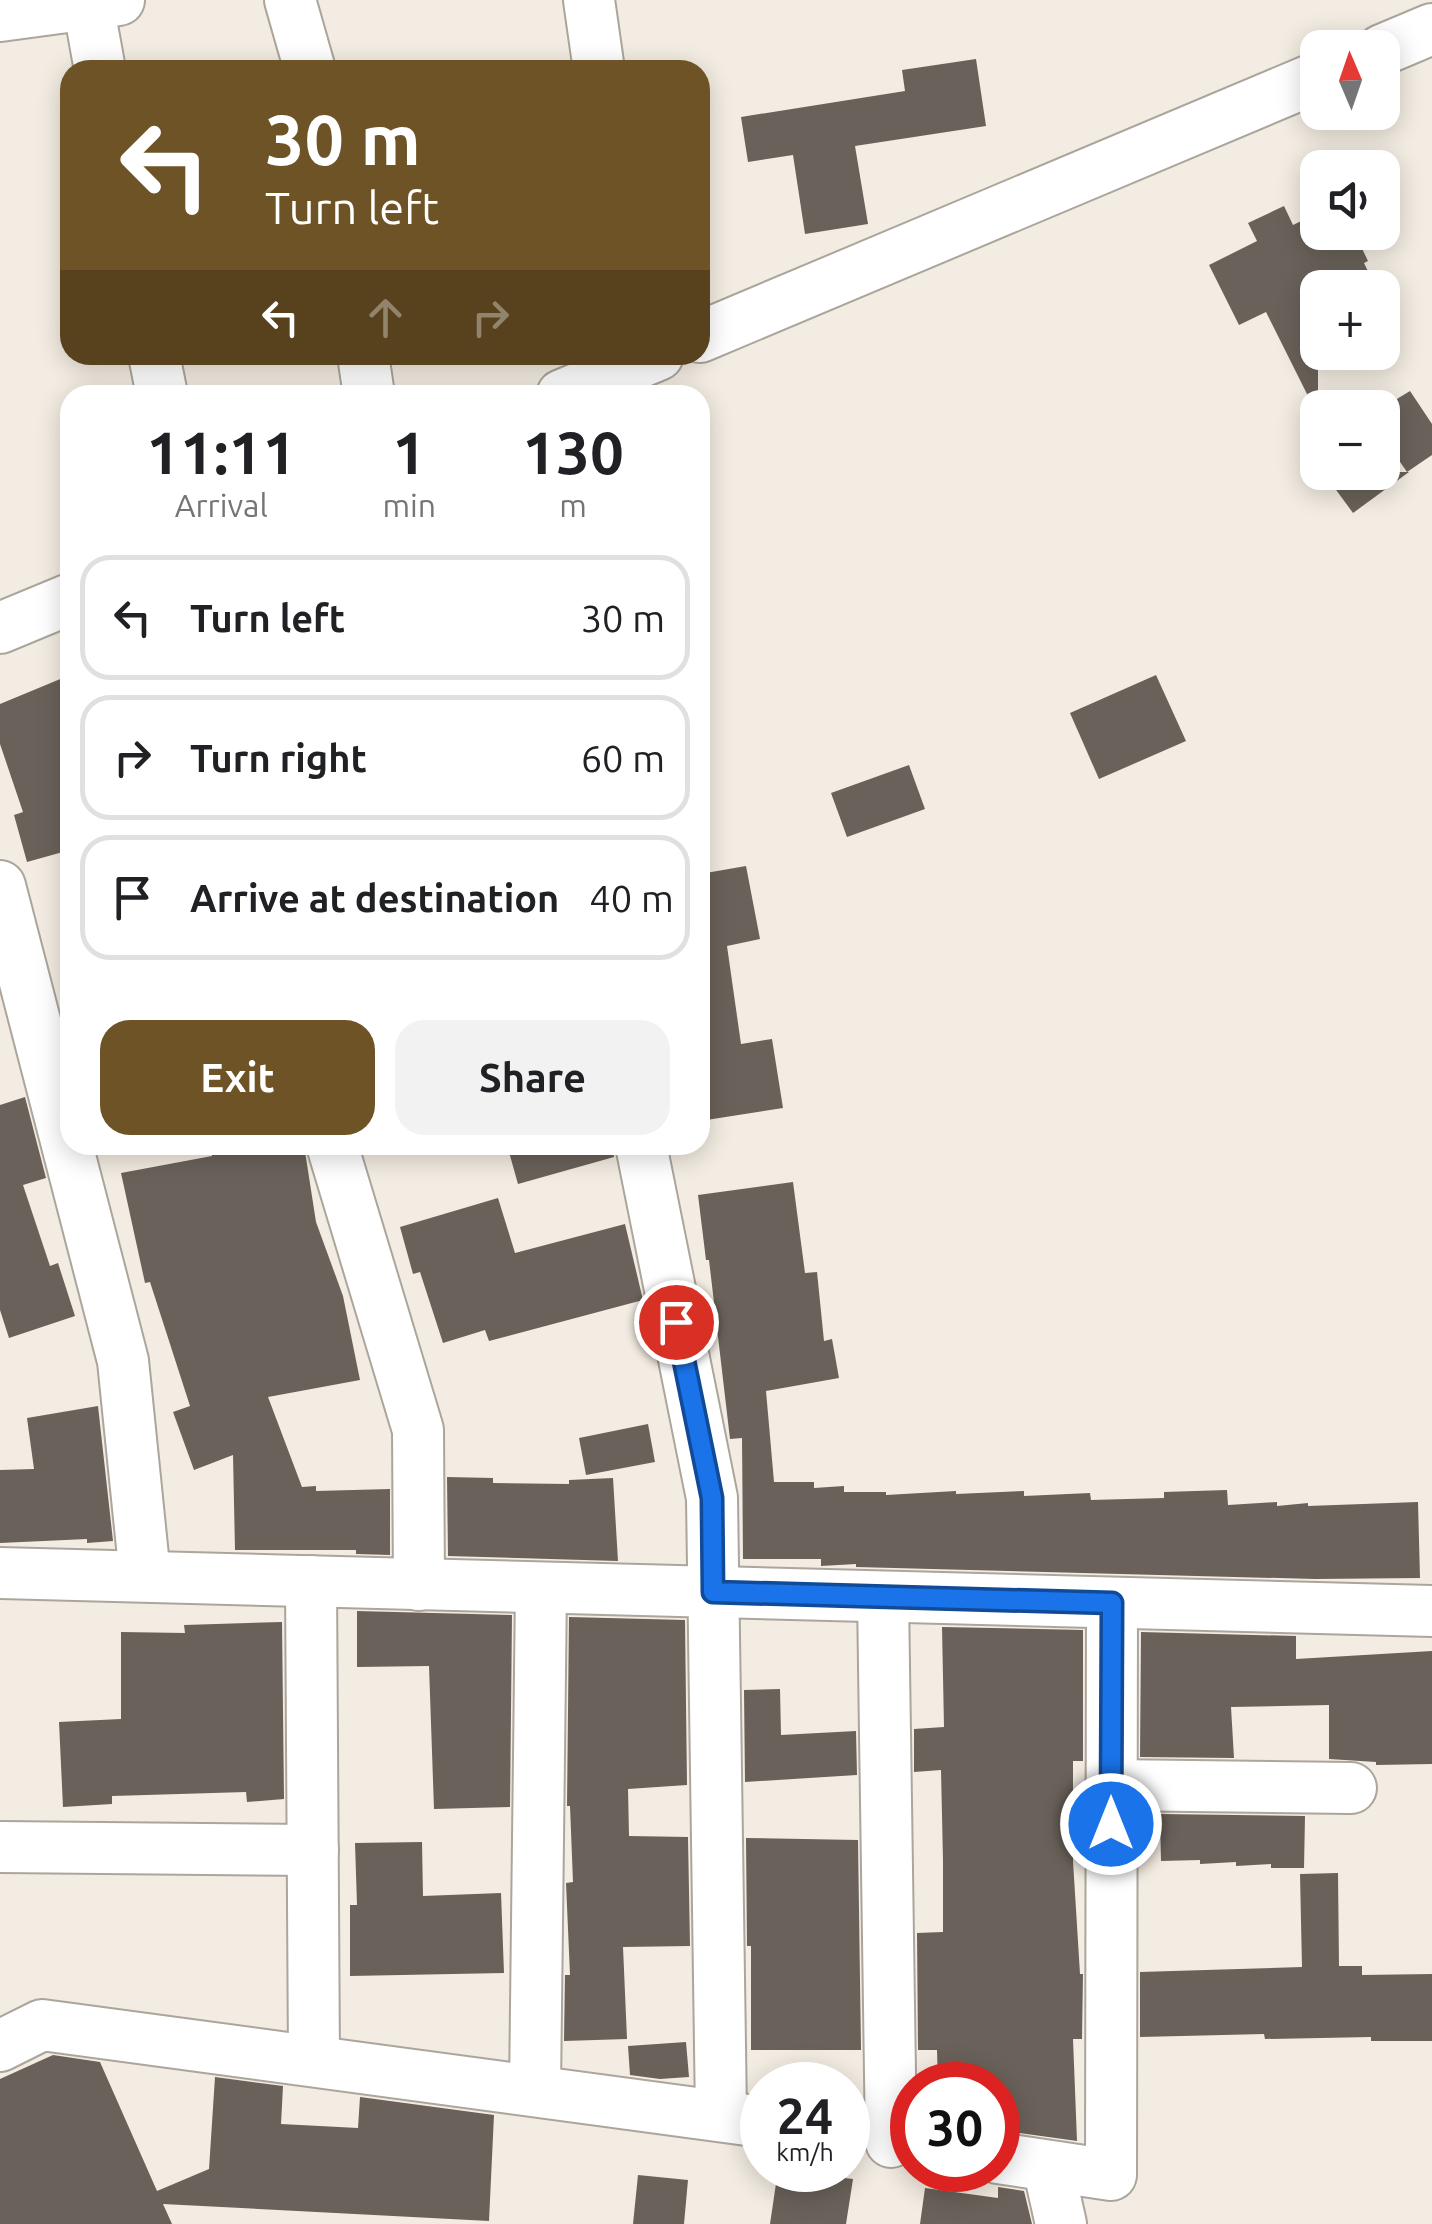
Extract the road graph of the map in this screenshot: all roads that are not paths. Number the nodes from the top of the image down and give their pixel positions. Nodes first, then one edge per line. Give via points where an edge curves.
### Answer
1 (290, 0) edge
2 (588, 0) edge
3 (103, 2) edge
4 (0, 16) edge
5 (1432, 29) edge
6 (1400, 42) edge
7 (100, 60) edge
8 (307, 60) edge
9 (598, 60) edge
10 (1300, 85) edge
11 (710, 333) edge
12 (631, 365) edge
13 (585, 385) edge
14 (60, 603) edge
15 (0, 628) edge
16 (0, 886) edge
17 (60, 1117) edge
18 (70, 1155) edge
19 (335, 1155) edge
20 (643, 1155) edge
21 (0, 1573) edge
22 (145, 1576) junction
23 (311, 1581) junction
24 (420, 1585) junction
25 (541, 1588) junction
26 (713, 1592) junction
27 (883, 1597) junction
28 (1112, 1603) junction
29 (1432, 1612) edge
30 (1112, 1785) junction
31 (1351, 1788) dead end
32 (0, 1847) edge
33 (313, 1850) junction
34 (0, 2046) edge
35 (314, 2061) junction
36 (740, 2082) edge
37 (535, 2090) junction
38 (740, 2118) edge
39 (884, 2140) edge
40 (1020, 2162) edge
41 (1048, 2166) junction
42 (1062, 2224) edge

1 - 8 street
2 - 9 street
3 - 4 street
3 - 7 street
5 - 6 street
10 - 11 street
12 - 13 street
14 - 15 street
16 - 17 street
18 - 22 street via 123,1360
19 - 24 street via 418,1430
20 - 26 street via 712,1498
21 - 22 street
22 - 23 street
23 - 24 street
23 - 33 street
24 - 25 street
25 - 26 street
25 - 37 street
26 - 27 street
26 - 36 street
27 - 28 street
27 - 39 street
28 - 29 street
28 - 30 street
30 - 31 street
30 - 41 street via 1110,2175
32 - 33 street
33 - 35 street
34 - 35 street via 42,2025
35 - 37 street
37 - 38 street
40 - 41 street
41 - 42 street

